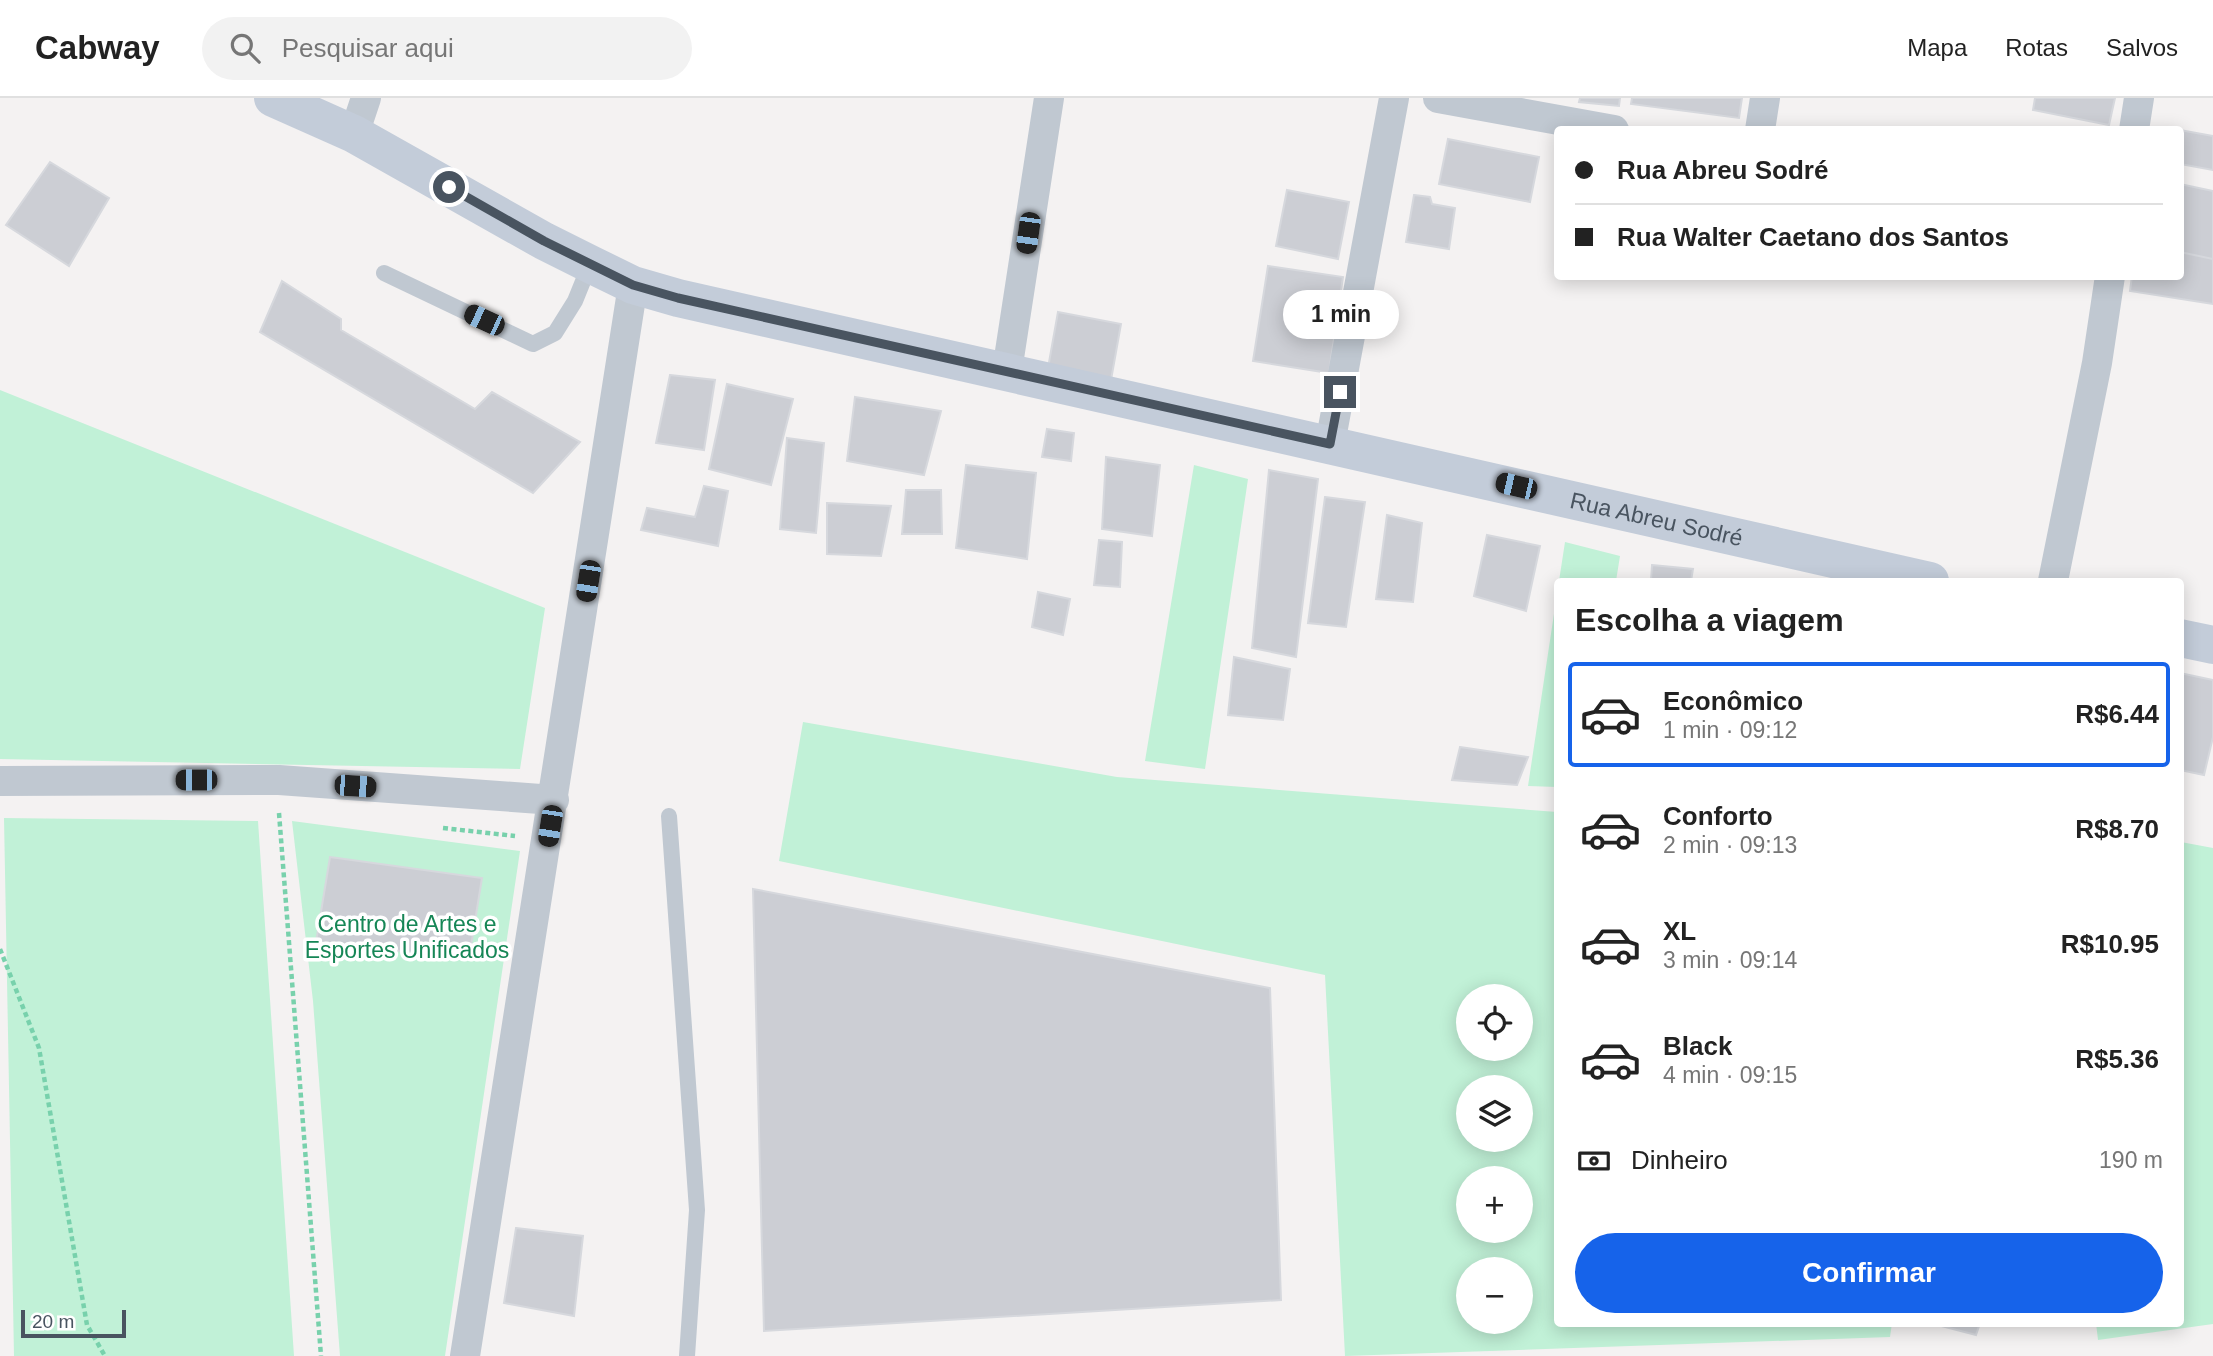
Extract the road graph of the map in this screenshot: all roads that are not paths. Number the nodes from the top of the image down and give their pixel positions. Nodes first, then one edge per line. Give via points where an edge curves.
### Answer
1 (273, 98) edge
2 (366, 98) edge
3 (1049, 98) edge
4 (1394, 98) edge
5 (1438, 98) edge
6 (1765, 98) edge
7 (2139, 98) edge
8 (1592, 126) edge
9 (1761, 126) edge
10 (2135, 126) edge
11 (354, 134) junction
12 (590, 264) junction
13 (384, 273) dead end
14 (2109, 280) edge
15 (633, 285) junction
16 (1007, 371) junction
17 (1330, 444) junction
18 (1917, 578) edge
19 (2054, 578) edge
20 (2184, 639) edge
21 (2213, 645) edge
22 (0, 781) edge
23 (554, 800) junction
24 (669, 816) dead end
25 (465, 1356) edge
26 (687, 1356) edge

1 - 11 main road, Rua Abreu Sodré
2 - 11 street
3 - 16 street
4 - 17 street
5 - 8 street
6 - 9 street
7 - 10 street
11 - 12 main road, Rua Abreu Sodré
12 - 13 lane via 575,302 555,333 533,344
12 - 15 main road, Rua Abreu Sodré
14 - 19 street
15 - 16 main road, Rua Abreu Sodré
15 - 23 street
16 - 17 main road, Rua Abreu Sodré
17 - 18 main road, Rua Abreu Sodré
20 - 21 main road
22 - 23 street via 279,780
23 - 25 street
24 - 26 lane via 697,1210

